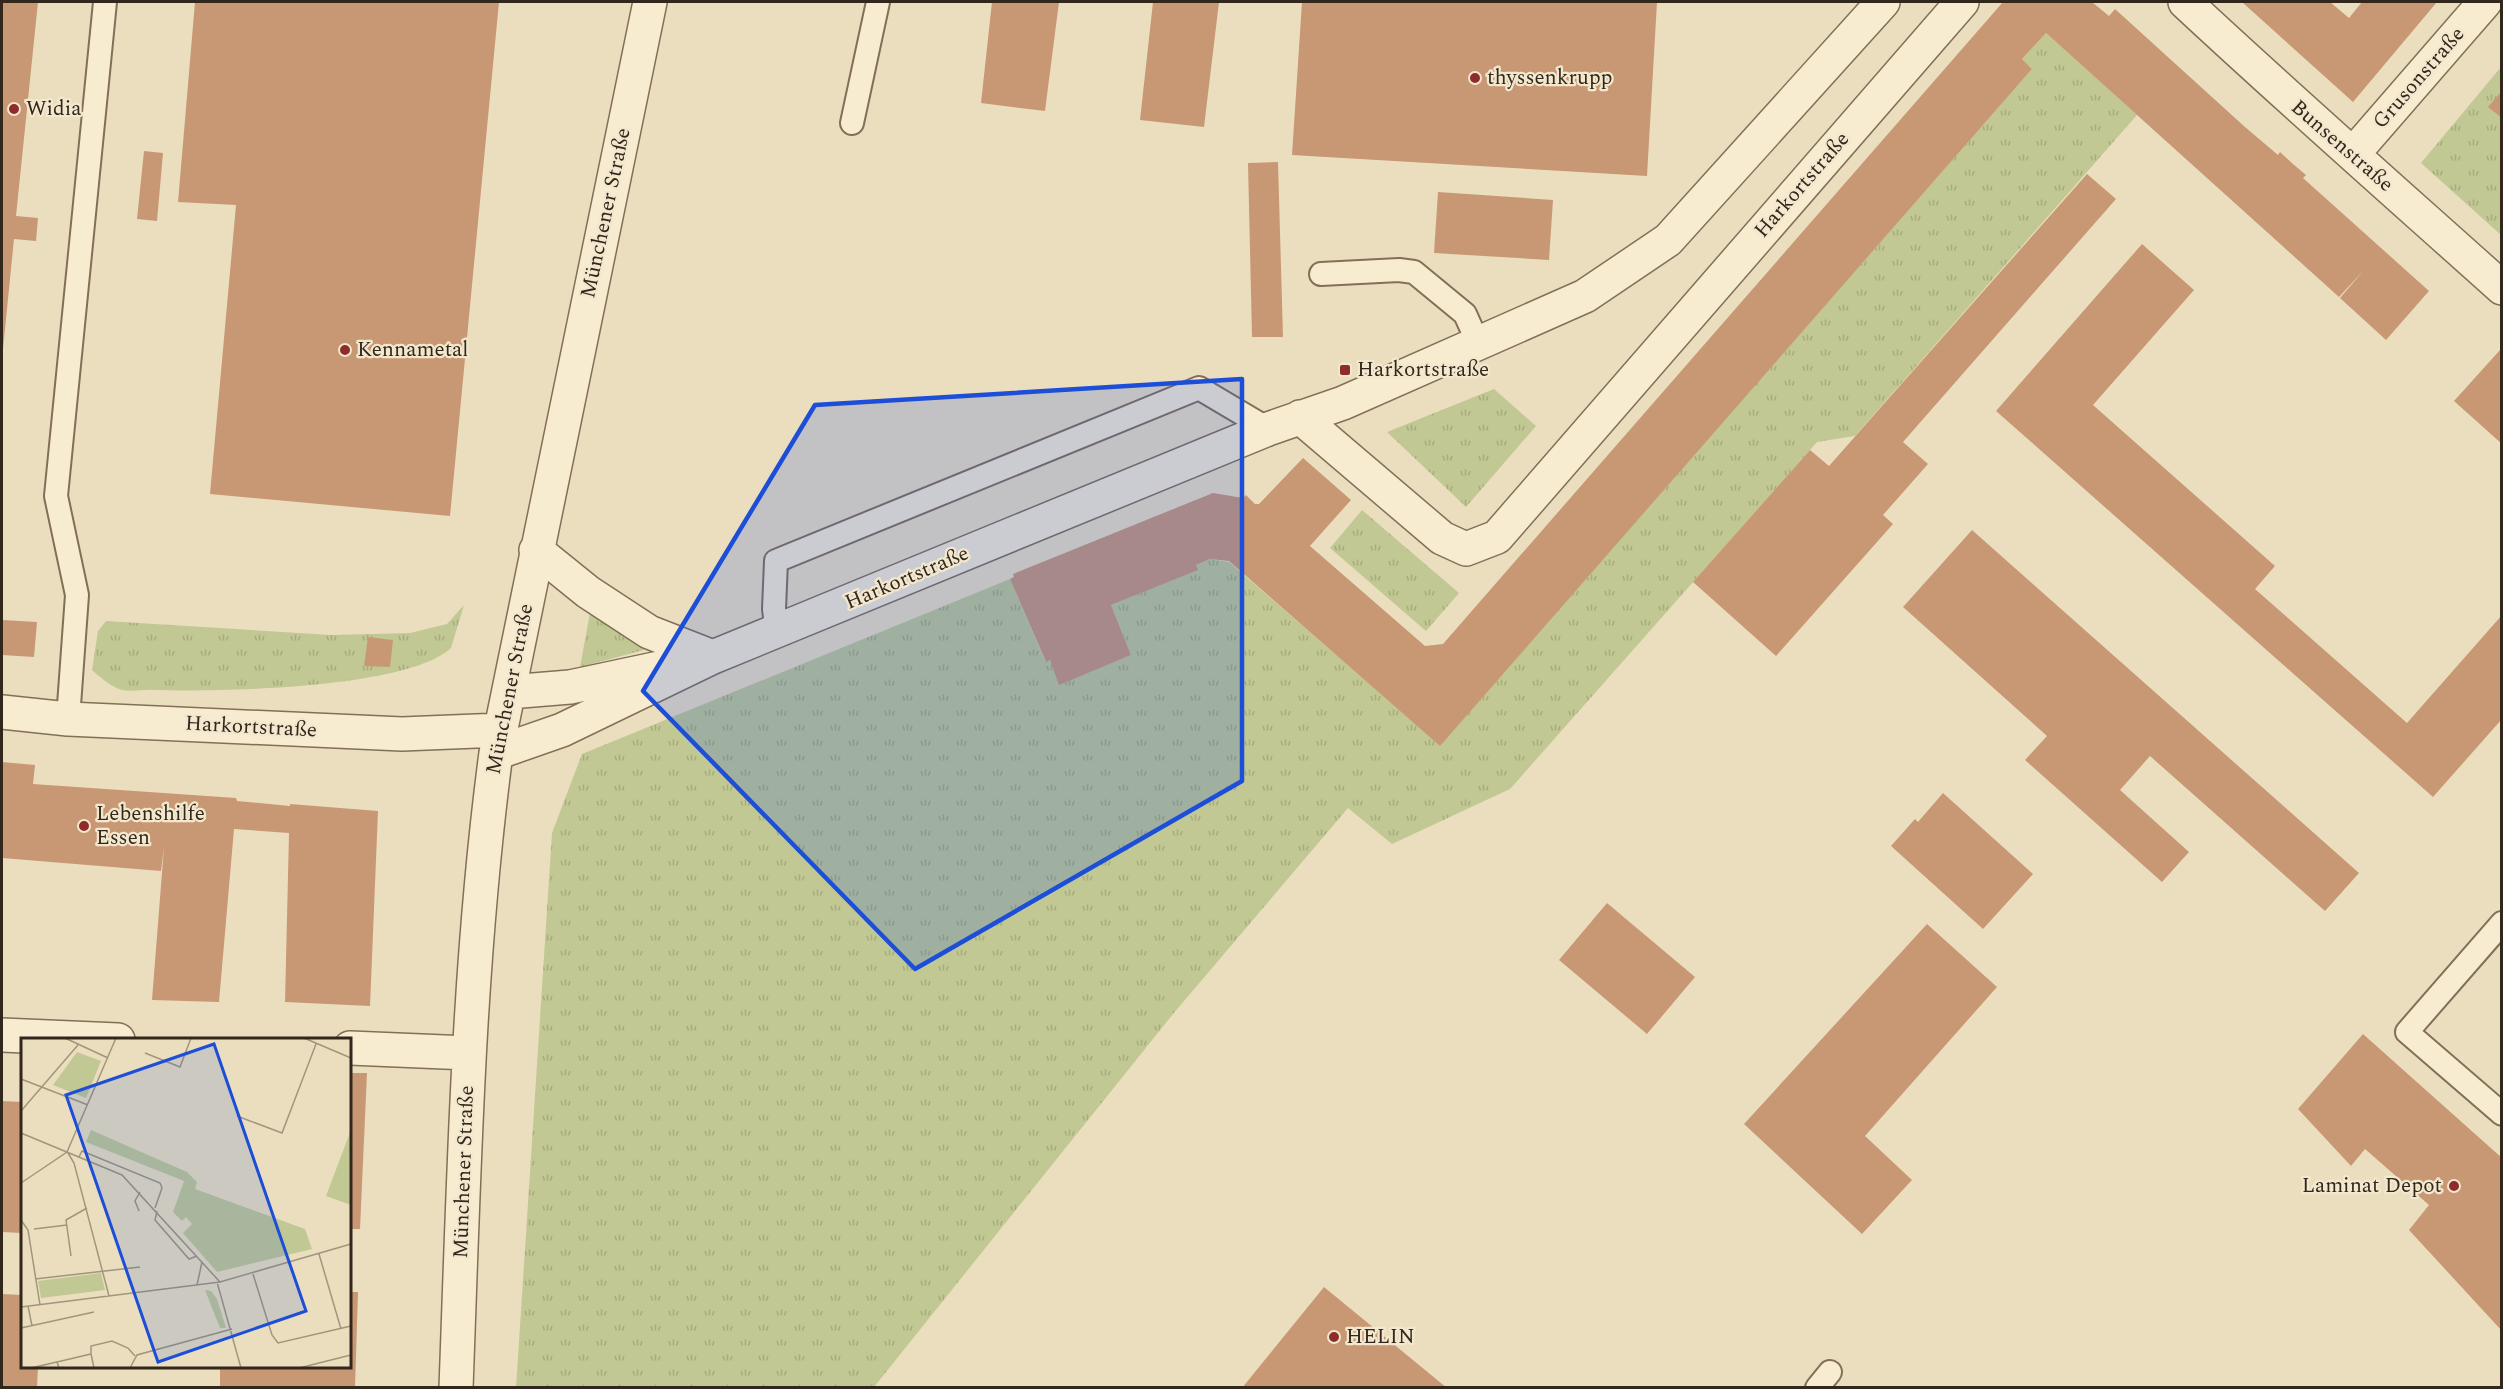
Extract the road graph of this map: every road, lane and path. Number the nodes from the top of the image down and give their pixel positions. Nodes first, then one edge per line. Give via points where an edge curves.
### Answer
1 (105, 2) edge
2 (650, 2) edge
3 (878, 2) edge
4 (1883, 2) edge
5 (1962, 2) edge
6 (2185, 2) edge
7 (2485, 2) edge
8 (852, 123) dead end
9 (2354, 154) junction
10 (1322, 274) dead end
11 (2502, 288) edge
12 (1478, 343) junction
13 (1300, 417) junction
14 (1268, 429) junction
15 (536, 550) junction
16 (777, 632) junction
17 (713, 657) junction
18 (509, 692) junction
19 (2, 712) edge
20 (68, 719) junction
21 (498, 742) junction
22 (2502, 923) edge
23 (2, 1035) edge
24 (72, 1038) edge
25 (351, 1048) edge
26 (468, 1053) junction
27 (2502, 1114) edge
28 (456, 1388) edge

1 - 20 lane via 56,495 77,595
2 - 15 street, Münchener Straße
3 - 8 lane
4 - 12 street, Harkortstraße via 1668,240 1585,296
5 - 13 street, Harkortstraße via 1497,537 1466,549 1442,538
6 - 9 street, Bunsenstraße
7 - 9 street, Grusonstraße
9 - 11 street, Bunsenstraße
10 - 12 lane via 1414,272 1465,314
12 - 13 street, Harkortstraße via 1343,403
13 - 14 street, Harkortstraße
14 - 16 street, Harkortstraße
14 - 16 lane via 1199,388 776,561
15 - 17 street via 588,592 649,632
15 - 18 street, Münchener Straße
16 - 17 street, Harkortstraße
17 - 18 street, Harkortstraße via 570,687
17 - 21 street, Harkortstraße via 562,730
18 - 21 street, Münchener Straße
19 - 20 street, Harkortstraße
20 - 21 street, Harkortstraße
21 - 26 street, Münchener Straße via 482,873
22 - 27 lane via 2407,1032
23 - 24 street
25 - 26 street
26 - 28 street, Münchener Straße

